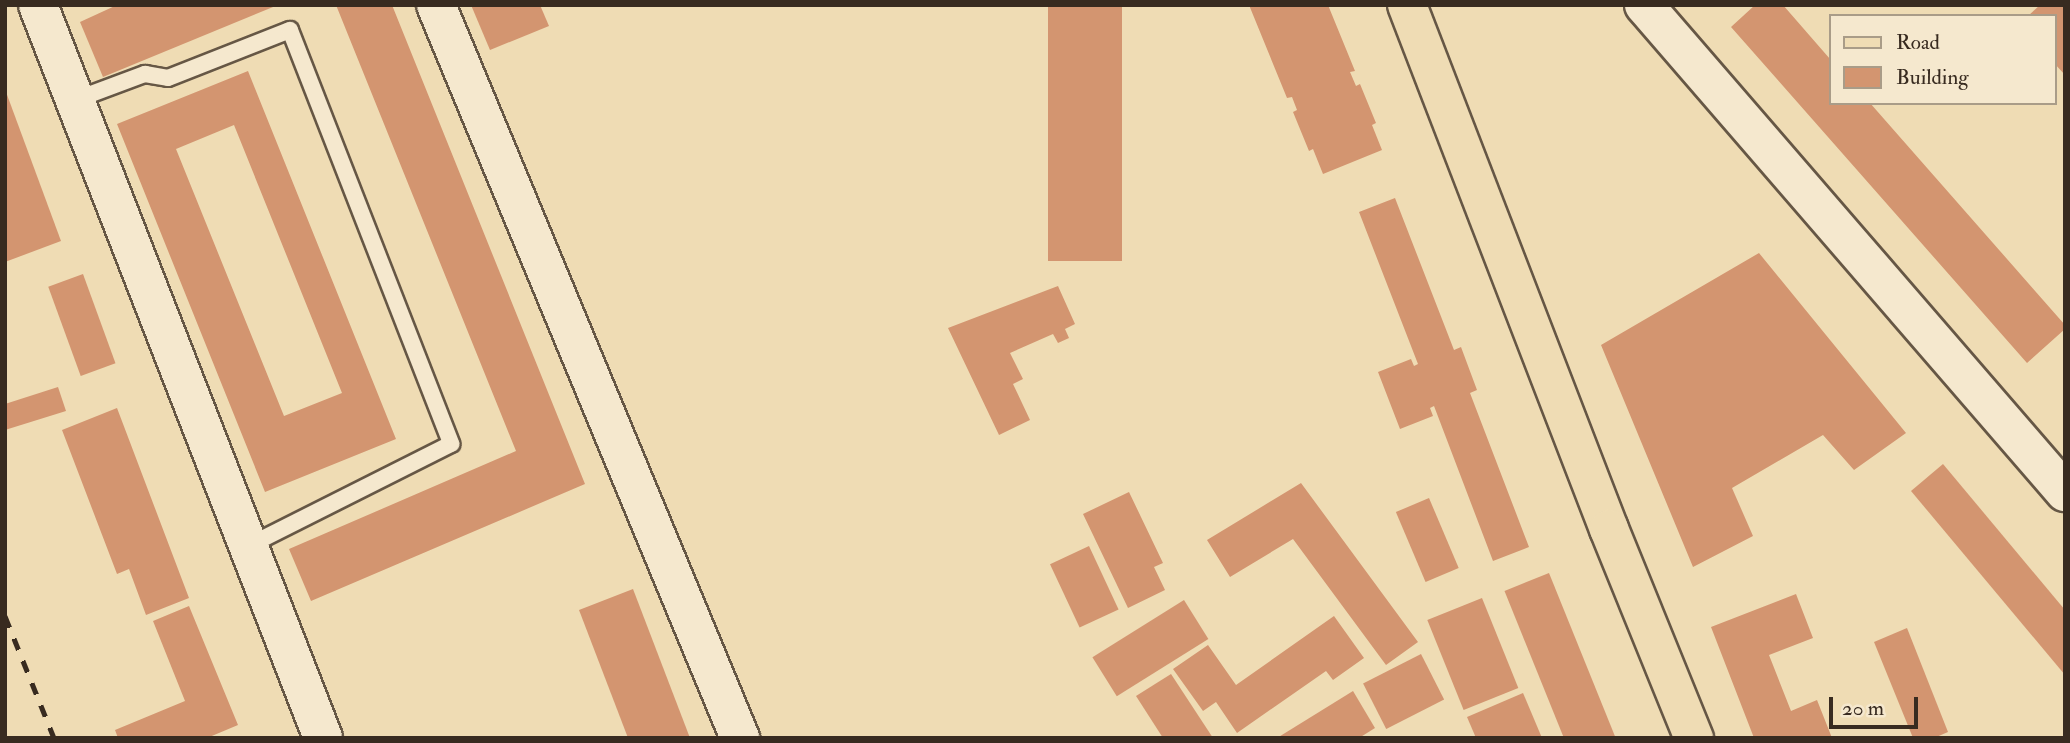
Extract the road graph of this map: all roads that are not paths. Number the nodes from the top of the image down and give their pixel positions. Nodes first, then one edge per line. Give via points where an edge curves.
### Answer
1 (38, 5) edge
2 (436, 5) edge
3 (1407, 5) edge
4 (1644, 5) edge
5 (75, 100) junction
6 (2065, 492) edge
7 (248, 546) junction
8 (323, 738) edge
9 (740, 738) edge
10 (1694, 738) edge

1 - 5 main road
2 - 9 main road
3 - 10 main road
4 - 6 main road
5 - 7 main road
5 - 7 lane via 145,74 168,78 290,30 436,405 451,444
7 - 8 main road

